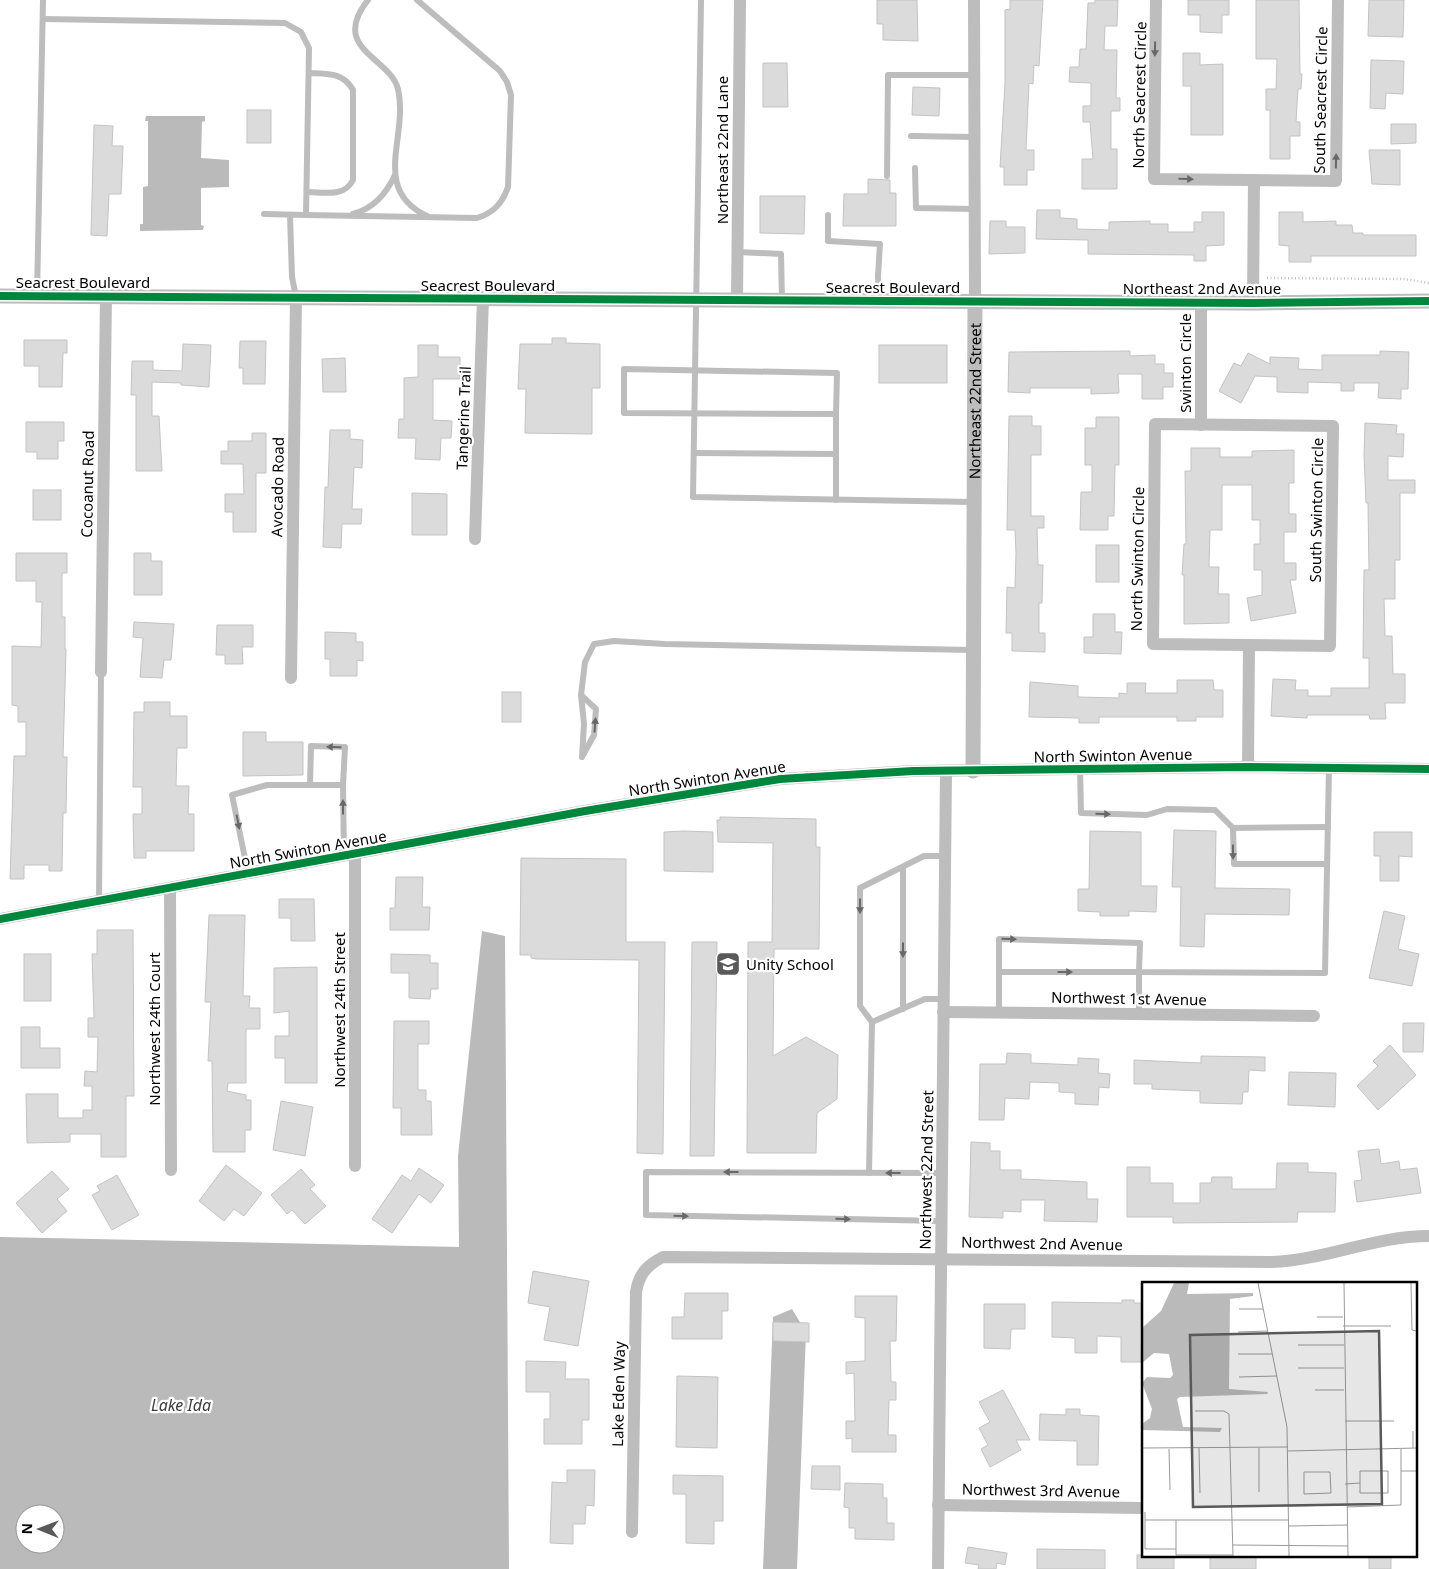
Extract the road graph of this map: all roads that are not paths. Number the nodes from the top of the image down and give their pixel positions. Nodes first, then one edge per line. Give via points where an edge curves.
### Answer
1 (43, 0) edge
2 (368, 0) edge
3 (417, 0) edge
4 (701, 0) edge
5 (740, 0) edge
6 (974, 0) edge
7 (1156, 0) edge
8 (1338, 0) edge
9 (43, 19) junction
10 (309, 73) junction
11 (974, 75) junction
12 (911, 136) dead end
13 (974, 137) junction
14 (916, 168) dead end
15 (396, 174) junction
16 (887, 176) dead end
17 (1254, 180) junction
18 (307, 192) junction
19 (974, 209) junction
20 (264, 214) dead end
21 (290, 215) junction
22 (306, 215) junction
23 (828, 215) dead end
24 (348, 216) junction
25 (430, 218) junction
26 (738, 252) junction
27 (0, 296) edge
28 (36, 296) junction
29 (106, 296) junction
30 (296, 297) junction
31 (483, 298) junction
32 (695, 299) junction
33 (737, 300) junction
34 (782, 300) junction
35 (879, 300) junction
36 (975, 301) junction
37 (1429, 301) edge
38 (1201, 302) junction
39 (1253, 303) junction
40 (694, 371) junction
41 (694, 412) junction
42 (836, 414) junction
43 (1200, 425) junction
44 (694, 453) junction
45 (836, 454) junction
46 (836, 500) junction
47 (974, 502) junction
48 (475, 539) dead end
49 (1249, 645) junction
50 (974, 650) junction
51 (101, 672) joint
52 (291, 678) dead end
53 (582, 694) junction
54 (1248, 767) junction
55 (1329, 767) junction
56 (1080, 769) junction
57 (1429, 769) edge
58 (946, 771) junction
59 (973, 771) junction
60 (310, 785) junction
61 (343, 785) junction
62 (1328, 827) junction
63 (1233, 828) junction
64 (349, 855) junction
65 (945, 856) junction
66 (1326, 864) junction
67 (903, 866) junction
68 (248, 874) junction
69 (170, 888) junction
70 (98, 901) junction
71 (0, 919) edge
72 (999, 972) junction
73 (1138, 972) junction
74 (943, 1006) junction
75 (903, 1008) junction
76 (999, 1012) junction
77 (1139, 1014) junction
78 (1314, 1016) dead end
79 (872, 1022) junction
80 (355, 1166) dead end
81 (171, 1170) dead end
82 (870, 1173) junction
83 (942, 1173) junction
84 (941, 1220) junction
85 (1429, 1236) edge
86 (941, 1259) junction
87 (652, 1262) joint
88 (938, 1505) junction
89 (1142, 1508) edge
90 (632, 1532) dead end
91 (938, 1569) edge

1 - 9 lane
2 - 15 lane via 360,10 356,33 360,45 397,86
3 - 25 lane via 500,71 508,82 511,95 508,187 504,198 488,215 477,218
4 - 32 lane
5 - 26 street, Northeast 22nd Lane
6 - 11 street, Northeast 22nd Street
7 -> 17 street, North Seacrest Circle via 1154,179
17 -> 8 street, South Seacrest Circle via 1336,181
9 - 10 lane via 285,23 301,32 306,39
9 - 28 lane
10 - 18 lane
10 - 18 lane via 336,75 349,83 353,90 352,180 347,189 338,193
11 - 13 street, Northeast 22nd Street
11 - 16 lane via 888,75
12 - 13 lane
13 - 19 street, Northeast 22nd Street
14 - 19 lane via 916,208
15 - 24 lane via 378,201 365,211
15 - 25 lane via 397,187 404,201
17 - 39 street
18 - 22 lane
19 - 36 street, Northeast 22nd Street
20 - 21 lane
21 - 22 lane
21 - 30 lane via 292,277
22 - 24 lane
23 - 35 lane via 828,241 880,244
24 - 25 lane
26 - 33 street, Northeast 22nd Lane
26 - 34 lane via 781,254
27 - 28 street, Seacrest Boulevard
28 - 29 street, Seacrest Boulevard
29 - 30 street, Seacrest Boulevard
29 - 51 street, Cocoanut Road
30 - 31 street, Seacrest Boulevard
30 - 52 street, Avocado Road
31 - 32 street, Seacrest Boulevard
31 - 48 street, Tangerine Trail
32 - 33 street, Seacrest Boulevard
32 - 40 lane
33 - 34 street, Seacrest Boulevard
34 - 35 street, Seacrest Boulevard
35 - 36 street, Seacrest Boulevard
36 - 38 street, Northeast 2nd Avenue
36 - 47 street, Northeast 22nd Street
37 - 39 street, Northeast 2nd Avenue
38 - 39 street, Northeast 2nd Avenue
38 - 43 street, Swinton Circle
40 - 41 lane
40 - 41 lane via 624,369 624,413
40 - 42 lane via 837,373
41 - 42 lane
41 - 44 lane
42 - 45 lane
43 - 49 street, North Swinton Circle via 1155,424 1153,644
43 - 49 street, South Swinton Circle via 1333,426 1330,646
44 - 45 lane
44 - 46 lane via 693,497
45 - 46 lane
46 - 47 lane
47 - 50 street, Northeast 22nd Street
49 - 54 street
50 - 53 lane via 614,641 594,644 584,662
50 - 59 street, Northeast 22nd Street
51 - 70 lane
53 -> 53 lane via 584,724 582,757 594,735 596,710
54 - 55 street, North Swinton Avenue
54 - 56 street, North Swinton Avenue
55 - 57 street, North Swinton Avenue
55 - 62 lane
56 - 59 street, North Swinton Avenue
56 -> 63 lane via 1081,813 1147,815 1167,809 1215,810
58 - 59 street, North Swinton Avenue
58 - 64 street, North Swinton Avenue via 846,773 731,786
58 - 65 street, Northwest 22nd Street
60 - 61 lane
61 -> 60 lane via 345,747 311,746
60 -> 68 lane via 267,785 232,794
64 -> 61 lane
62 - 63 lane
62 - 66 lane
63 -> 66 lane via 1234,864
64 - 68 street, North Swinton Avenue
64 - 80 street, Northwest 24th Street
65 - 67 lane via 924,856
65 - 74 street, Northwest 22nd Street
66 - 73 lane via 1325,973
67 -> 75 lane
67 -> 79 lane via 860,888 860,1006
68 - 69 street, North Swinton Avenue
69 - 70 street, North Swinton Avenue
69 - 81 street, Northwest 24th Court
70 - 71 street, North Swinton Avenue
72 -> 73 lane
72 -> 73 lane via 999,939 1140,943
72 - 76 lane
73 - 77 lane
74 - 75 lane via 925,999
74 - 76 street, Northwest 1st Avenue
74 - 83 street, Northwest 22nd Street
75 - 79 lane
76 - 77 street, Northwest 1st Avenue
77 - 78 street, Northwest 1st Avenue
79 - 82 lane
83 -> 82 lane
82 -> 84 lane via 646,1172 646,1215
83 - 84 street, Northwest 22nd Street
84 - 86 street, Northwest 22nd Street
85 - 86 street, Northwest 2nd Avenue via 1394,1237 1298,1261
86 - 87 street, Northwest 2nd Avenue via 674,1256
86 - 88 street, Northwest 22nd Street
87 - 90 street, Lake Eden Way via 638,1280 636,1292
88 - 89 street, Northwest 3rd Avenue
88 - 91 street, Northwest 22nd Street

